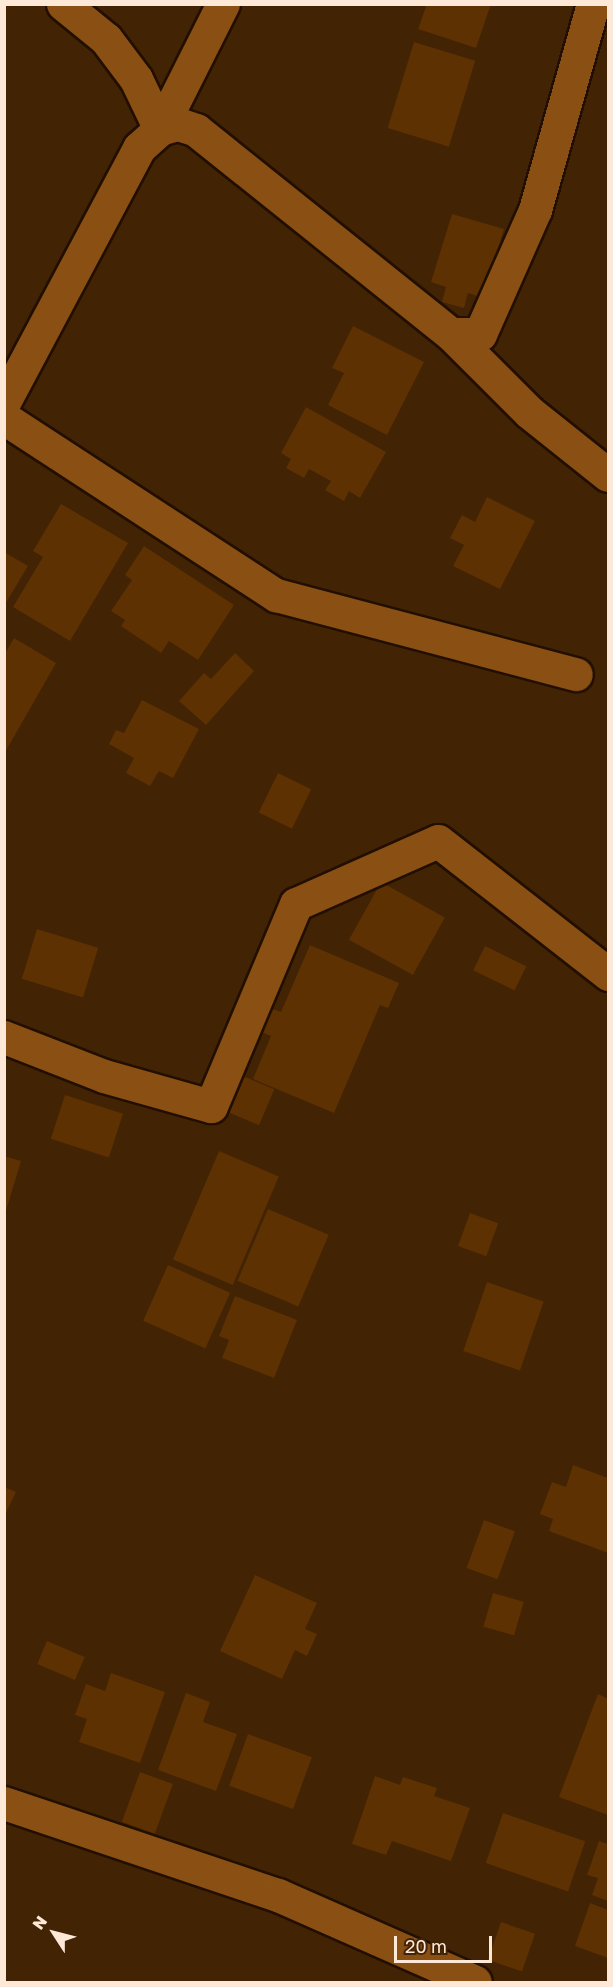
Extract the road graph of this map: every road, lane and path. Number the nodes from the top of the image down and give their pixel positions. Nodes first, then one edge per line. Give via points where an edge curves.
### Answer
1 (63, 4) edge
2 (223, 4) edge
3 (593, 4) edge
4 (160, 129) junction
5 (451, 334) junction
6 (4, 402) edge
7 (4, 418) edge
8 (609, 475) edge
9 (576, 674) dead end
10 (609, 974) edge
11 (4, 1037) edge
12 (4, 1803) edge
13 (475, 1983) edge

1 - 4 street via 106,39 136,79
2 - 4 street
3 - 5 street via 535,210 490,320 480,334
4 - 5 street via 178,124 196,130
4 - 6 street via 139,148
5 - 8 street via 529,412
7 - 9 street via 276,595
10 - 11 street via 438,841 296,904 211,1106 104,1076
12 - 13 street via 278,1895

